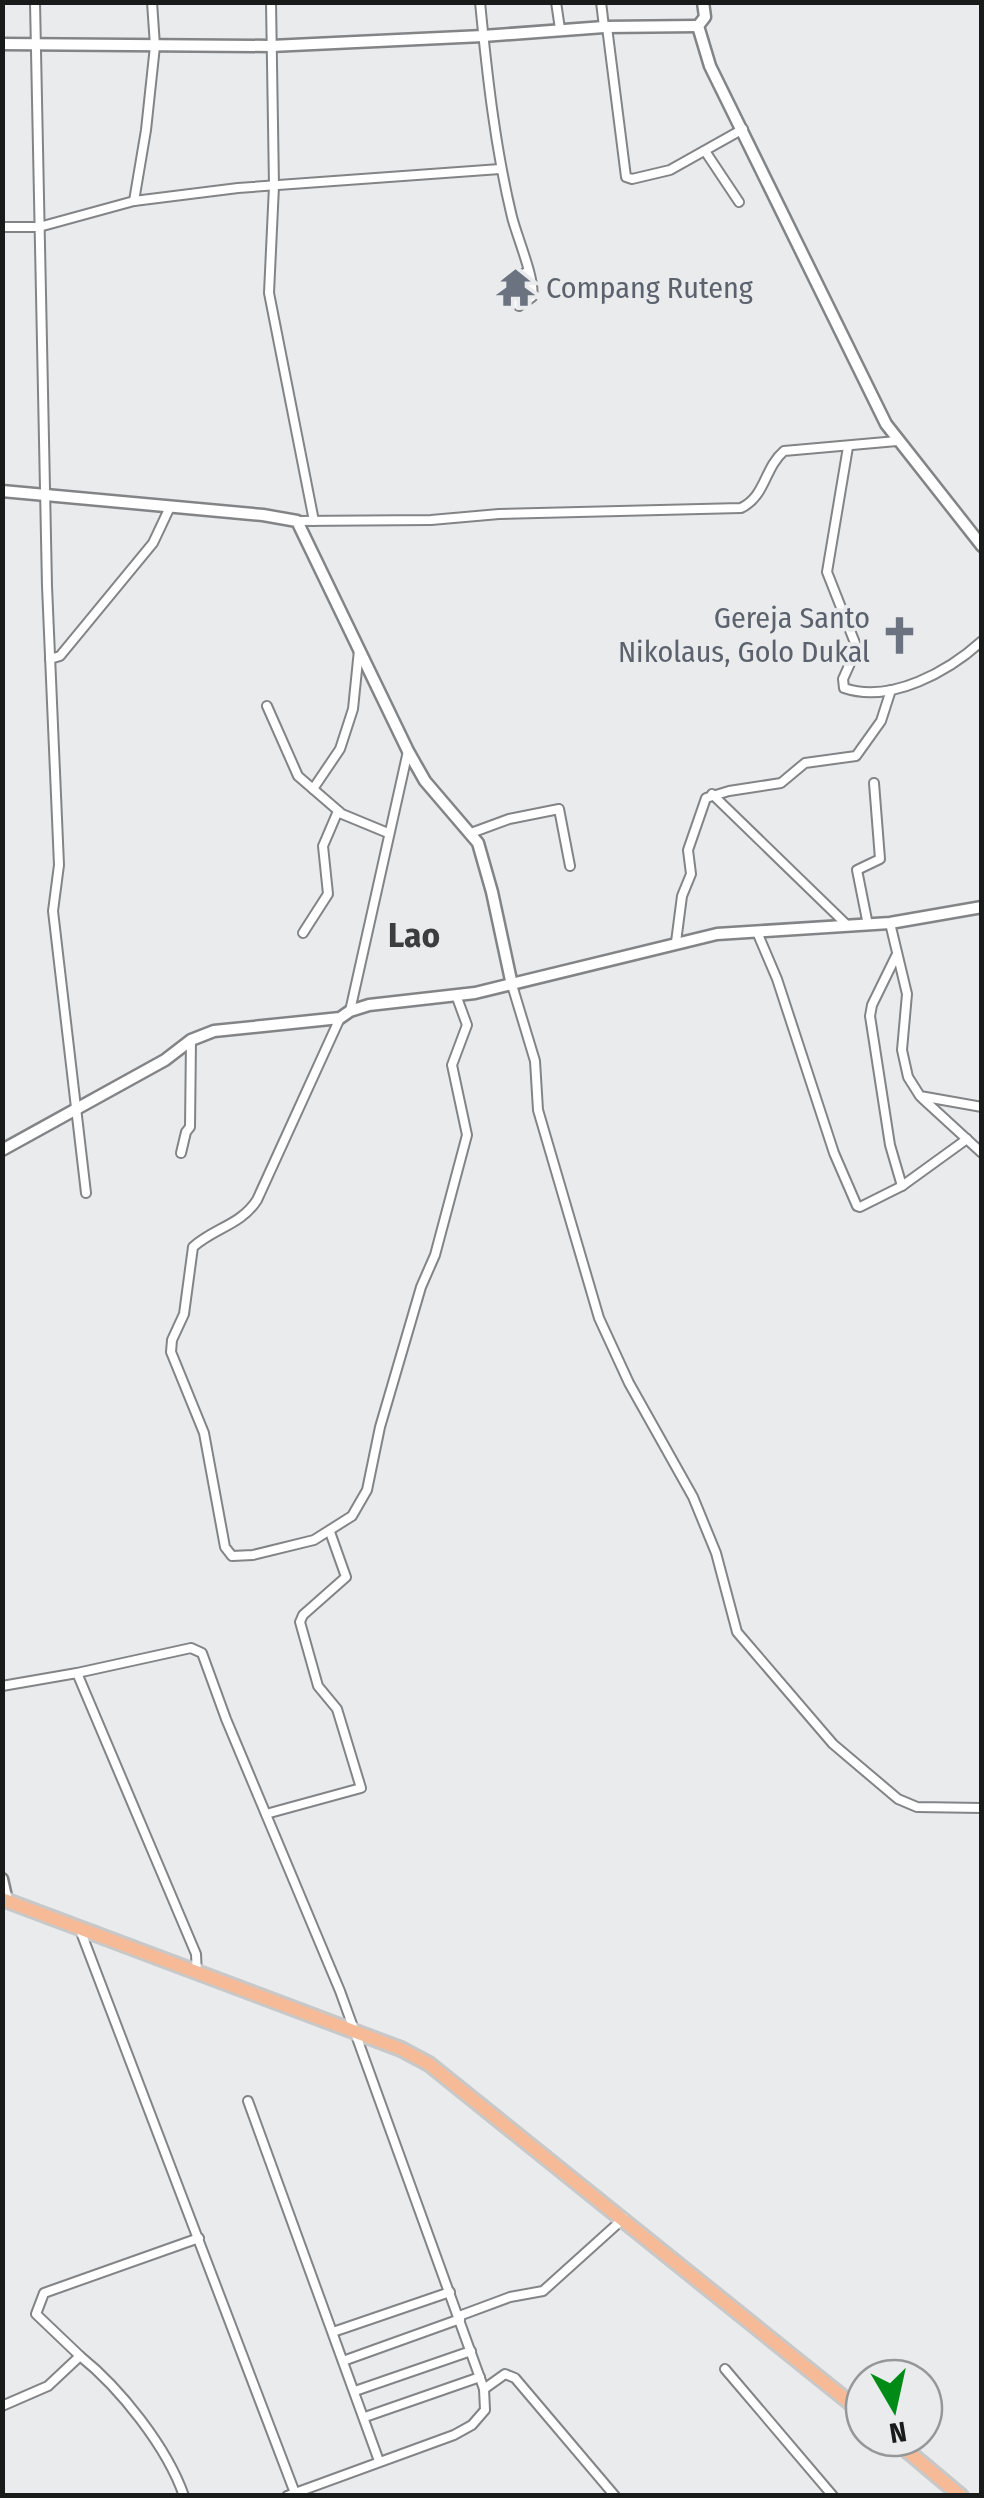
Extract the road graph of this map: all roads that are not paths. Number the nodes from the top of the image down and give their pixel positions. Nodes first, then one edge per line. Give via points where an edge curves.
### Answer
1 (34, 2) edge
2 (152, 2) edge
3 (272, 2) edge
4 (480, 2) edge
5 (556, 2) edge
6 (601, 2) edge
7 (703, 2) edge
8 (698, 26) junction
9 (606, 27) junction
10 (560, 29) junction
11 (484, 36) junction
12 (34, 43) junction
13 (2, 44) edge
14 (154, 46) junction
15 (271, 46) junction
16 (743, 129) junction
17 (706, 150) junction
18 (500, 169) junction
19 (274, 186) junction
20 (134, 201) junction
21 (739, 202) dead end
22 (2, 227) edge
23 (39, 227) junction
24 (528, 271) dead end
25 (896, 442) junction
26 (848, 448) junction
27 (2, 491) edge
28 (45, 494) junction
29 (170, 507) junction
30 (297, 521) junction
31 (314, 522) junction
32 (982, 546) edge
33 (982, 640) edge
34 (359, 650) junction
35 (50, 658) junction
36 (890, 690) junction
37 (268, 706) dead end
38 (408, 751) junction
39 (874, 783) dead end
40 (312, 789) junction
41 (712, 794) junction
42 (338, 811) junction
43 (471, 833) junction
44 (388, 834) junction
45 (570, 866) dead end
46 (982, 907) edge
47 (890, 923) junction
48 (868, 925) junction
49 (848, 926) junction
50 (756, 932) junction
51 (303, 933) dead end
52 (676, 942) junction
53 (896, 956) junction
54 (512, 985) junction
55 (456, 995) junction
56 (345, 1015) junction
57 (191, 1040) junction
58 (920, 1096) junction
59 (982, 1107) edge
60 (77, 1109) junction
61 (967, 1140) junction
62 (2, 1150) edge
63 (181, 1153) dead end
64 (982, 1153) edge
65 (902, 1186) junction
66 (86, 1193) dead end
67 (330, 1532) junction
68 (77, 1673) junction
69 (2, 1686) edge
70 (982, 1808) edge
71 (266, 1814) junction
72 (2, 1878) edge
73 (4, 1900) edge
74 (79, 1927) junction
75 (196, 1974) junction
76 (354, 2034) junction
77 (248, 2101) dead end
78 (624, 2218) junction
79 (199, 2238) junction
80 (450, 2292) junction
81 (460, 2318) junction
82 (333, 2332) junction
83 (471, 2350) junction
84 (78, 2358) junction
85 (343, 2362) junction
86 (725, 2369) dead end
87 (480, 2377) junction
88 (484, 2389) junction
89 (355, 2390) junction
90 (844, 2398) edge
91 (2, 2406) edge
92 (365, 2417) junction
93 (916, 2458) edge
94 (380, 2461) junction
95 (311, 2492) edge
96 (291, 2494) edge
97 (184, 2496) edge
98 (615, 2496) edge
99 (833, 2496) edge
100 (961, 2496) edge

1 - 12 street
2 - 14 street
3 - 15 street
4 - 11 street
5 - 10 street
6 - 9 street
7 - 8 street via 705,17
8 - 9 street
8 - 16 street via 710,66
9 - 10 street
9 - 17 street via 626,177 663,173
10 - 11 street
11 - 15 street
11 - 18 street
12 - 13 street
12 - 14 street
12 - 23 street
14 - 15 street
14 - 20 street
15 - 19 street
16 - 17 street
16 - 25 street
17 - 21 street
18 - 19 street
18 - 24 street
19 - 20 street
19 - 31 street via 270,300
20 - 23 street
22 - 23 street
23 - 28 street
25 - 26 street
25 - 32 street
26 - 31 street via 784,451 758,496 741,508
26 - 36 street via 827,566 857,648 843,686
27 - 28 street
28 - 29 street
28 - 35 street
29 - 30 street
29 - 35 street via 154,543 60,656
30 - 31 street
30 - 34 street
33 - 36 street via 951,666
34 - 38 street
34 - 40 street via 353,708 340,749
35 - 60 street via 59,866 54,911
36 - 41 street via 882,722 856,756 806,763 774,785
37 - 40 street via 291,765
38 - 43 street
38 - 44 street
39 - 48 street via 880,859 856,870
40 - 42 street
41 - 49 street
41 - 52 street via 703,802 688,850 690,874
42 - 44 street
42 - 51 street via 322,850 328,894
43 - 45 street via 558,809
43 - 54 street
44 - 56 street
46 - 47 street
47 - 48 street
47 - 53 street
48 - 49 street
49 - 50 street
50 - 52 street
50 - 65 street via 855,1204
52 - 54 street
53 - 58 street via 906,994 902,1050
53 - 65 street via 870,1016
54 - 55 street
54 - 70 street via 534,1061 538,1110 599,1318 694,1496 737,1632 833,1744 898,1800 918,1807
55 - 56 street
55 - 67 street via 467,1029 452,1065 466,1137 367,1490 352,1516
56 - 57 street via 214,1031
56 - 67 street via 257,1200 240,1220 193,1247 184,1314 171,1346 204,1434 227,1552 253,1555
57 - 60 street
57 - 63 street via 190,1127
58 - 59 street
58 - 61 street
60 - 62 street
60 - 66 street
61 - 64 street
61 - 65 street
67 - 71 street via 344,1580 300,1622 318,1686 338,1709 362,1788
68 - 69 street
68 - 71 street via 197,1648
68 - 75 street via 196,1954
71 - 76 street
72 - 73 street
73 - 74 highway
74 - 75 highway
74 - 79 street
75 - 76 highway
76 - 78 highway via 430,2064
76 - 80 street
77 - 82 street
78 - 81 street via 544,2291
78 - 90 highway
79 - 84 street via 44,2293 36,2314
79 - 96 street
80 - 81 street
80 - 82 street
81 - 83 street
81 - 85 street
82 - 85 street
83 - 87 street
83 - 89 street
84 - 91 street via 58,2380
84 - 97 street via 120,2394 168,2461
85 - 89 street
86 - 99 street
87 - 88 street
87 - 92 street
88 - 94 street via 485,2410 472,2424
88 - 98 street via 505,2374 515,2378
89 - 92 street
92 - 94 street
93 - 100 highway
94 - 95 street
95 - 96 street

